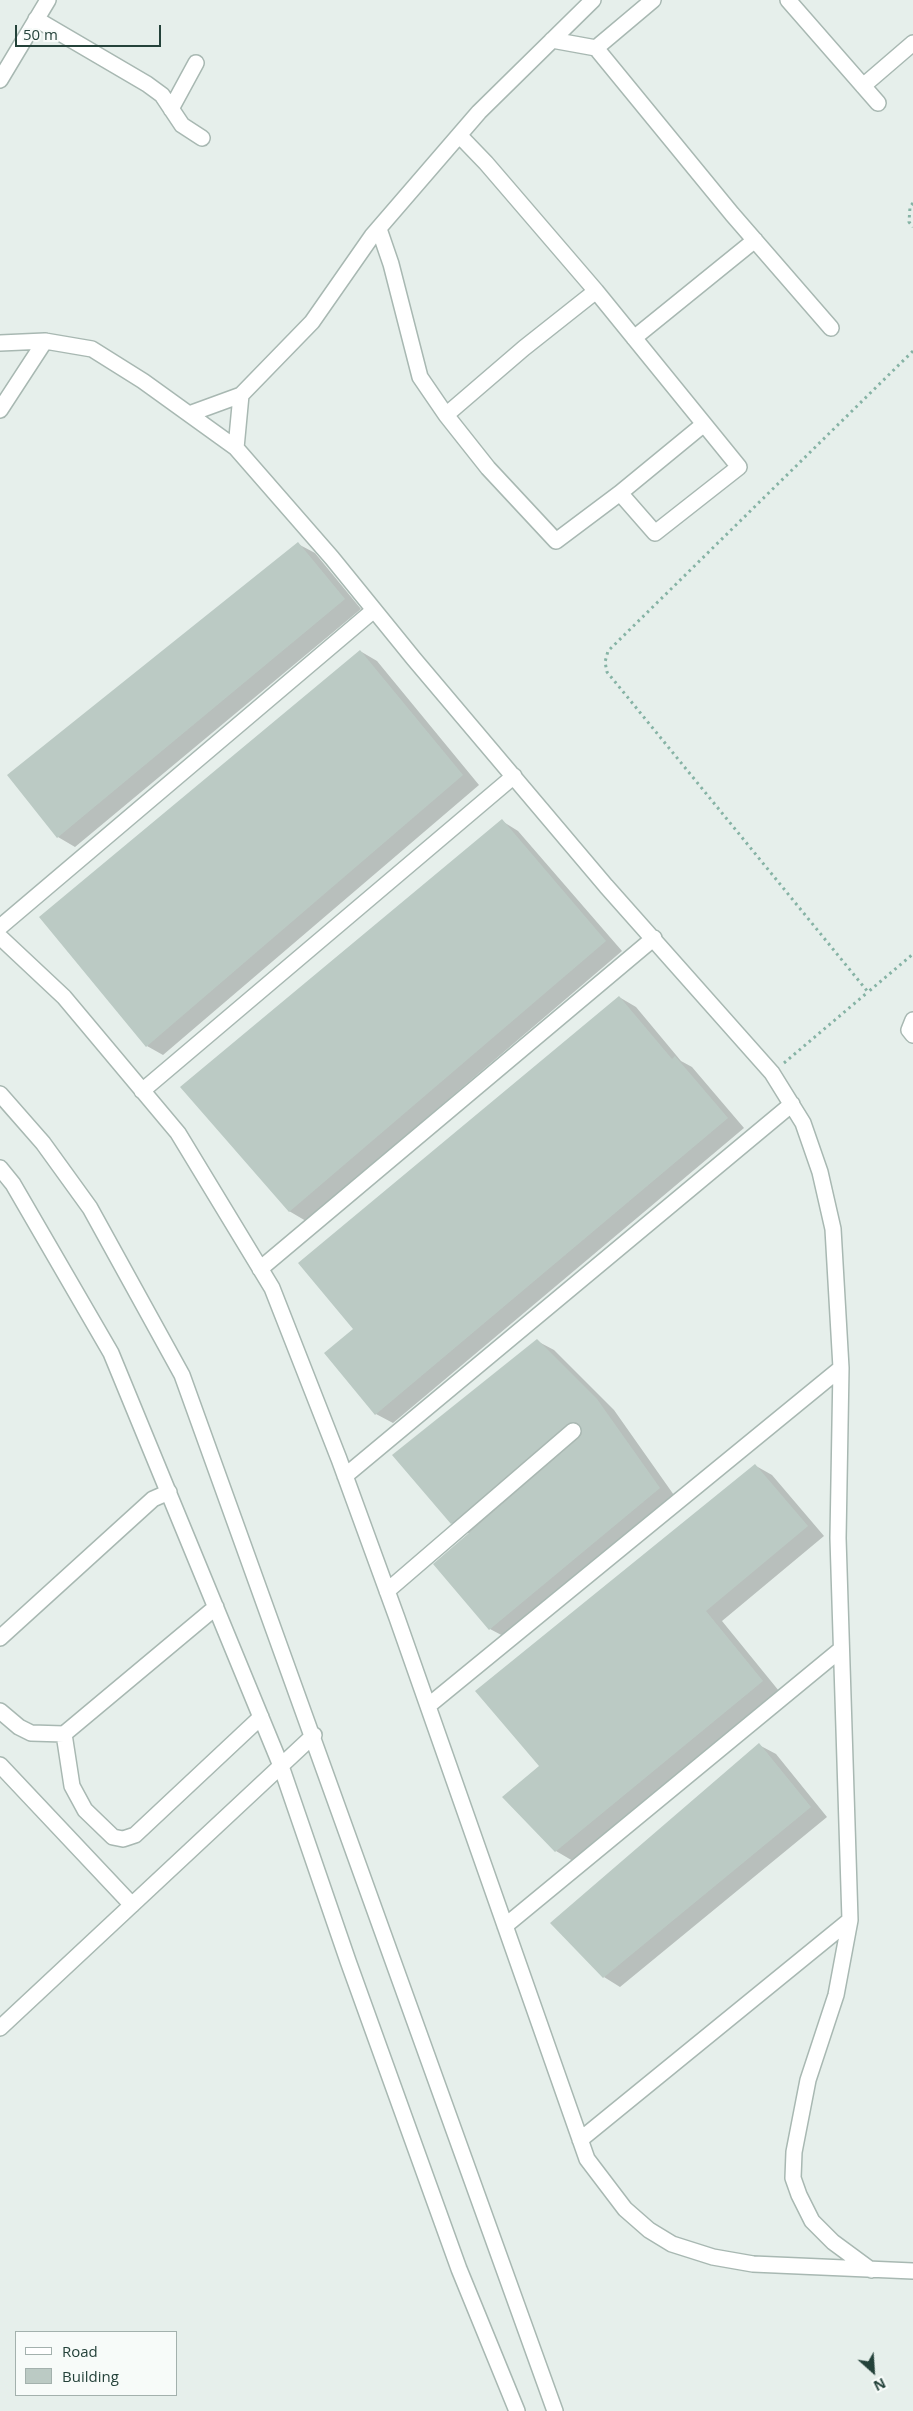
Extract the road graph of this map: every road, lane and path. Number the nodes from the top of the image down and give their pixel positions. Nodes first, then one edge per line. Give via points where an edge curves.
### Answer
1 (48, 0) edge
2 (593, 0) edge
3 (653, 0) edge
4 (788, 0) edge
5 (36, 19) junction
6 (552, 40) junction
7 (913, 43) edge
8 (596, 48) junction
9 (196, 64) dead end
10 (0, 80) edge
11 (863, 86) junction
12 (878, 103) dead end
13 (171, 109) junction
14 (459, 135) junction
15 (202, 138) dead end
16 (913, 203) edge
17 (913, 227) edge
18 (375, 232) junction
19 (755, 240) junction
20 (596, 291) junction
21 (831, 328) dead end
22 (634, 338) junction
23 (45, 341) junction
24 (0, 343) edge
25 (913, 351) edge
26 (241, 395) junction
27 (0, 410) edge
28 (189, 414) junction
29 (446, 415) junction
30 (704, 424) junction
31 (236, 448) junction
32 (620, 493) junction
33 (374, 610) junction
34 (514, 776) junction
35 (0, 927) edge
36 (0, 937) edge
37 (654, 938) junction
38 (913, 954) edge
39 (868, 992) junction
40 (913, 1020) edge
41 (913, 1034) edge
42 (772, 1073) junction
43 (142, 1091) junction
44 (0, 1094) edge
45 (792, 1104) junction
46 (0, 1168) edge
47 (260, 1269) junction
48 (841, 1368) junction
49 (573, 1431) dead end
50 (345, 1476) junction
51 (169, 1492) junction
52 (387, 1591) junction
53 (216, 1607) junction
54 (0, 1638) edge
55 (840, 1650) junction
56 (428, 1706) junction
57 (0, 1711) edge
58 (261, 1716) junction
59 (64, 1734) junction
60 (314, 1735) junction
61 (0, 1765) edge
62 (281, 1766) junction
63 (132, 1905) junction
64 (850, 1920) junction
65 (505, 1926) junction
66 (0, 2028) edge
67 (580, 2140) junction
68 (871, 2270) junction
69 (913, 2272) edge
70 (517, 2411) edge
71 (555, 2411) edge

1 - 5 street
2 - 6 street
3 - 8 street
4 - 11 street
5 - 10 street
5 - 13 street via 147,84 162,95
6 - 8 street
6 - 14 street
7 - 11 street
8 - 19 street
9 - 13 street
11 - 12 street
13 - 15 street via 182,125
14 - 18 street
14 - 20 street
16 - 17 path via 909,222
18 - 26 street via 312,322
18 - 29 street via 390,264 420,377
19 - 21 street
19 - 22 street
20 - 22 street
20 - 29 street
22 - 30 street
23 - 24 street
23 - 27 street
23 - 28 street via 92,348
25 - 39 path via 608,651 605,662 607,672
26 - 28 street
26 - 31 street
28 - 31 street
29 - 32 street via 488,468 556,541
30 - 32 street
30 - 32 street via 739,467 655,533
31 - 33 street
33 - 34 street
33 - 35 street
34 - 37 street
34 - 43 street
36 - 43 street via 64,997
37 - 42 street
37 - 47 street
38 - 39 path
39 - 42 path
40 - 41 street via 909,1030
42 - 45 street
43 - 47 street via 178,1133
44 - 60 street via 43,1143 90,1208 182,1375
45 - 48 street via 820,1172 833,1229
45 - 50 street
46 - 51 street via 13,1184 111,1353
47 - 50 street via 272,1288
48 - 55 street
48 - 56 street
49 - 52 street
50 - 52 street
51 - 53 street
51 - 54 street via 153,1499
52 - 56 street
53 - 58 street
53 - 59 street
55 - 64 street
55 - 65 street
56 - 65 street
57 - 59 street via 31,1733
58 - 59 street via 135,1835 123,1839 113,1837 84,1810 72,1786
58 - 62 street
60 - 62 street
60 - 71 street
61 - 63 street
62 - 63 street
62 - 70 street via 460,2269
63 - 66 street
64 - 67 street
64 - 68 street via 836,1996 808,2080 794,2152 793,2178 812,2221
65 - 67 street
67 - 68 street via 587,2159 625,2209 648,2230 672,2244 713,2257 753,2264
68 - 69 street

